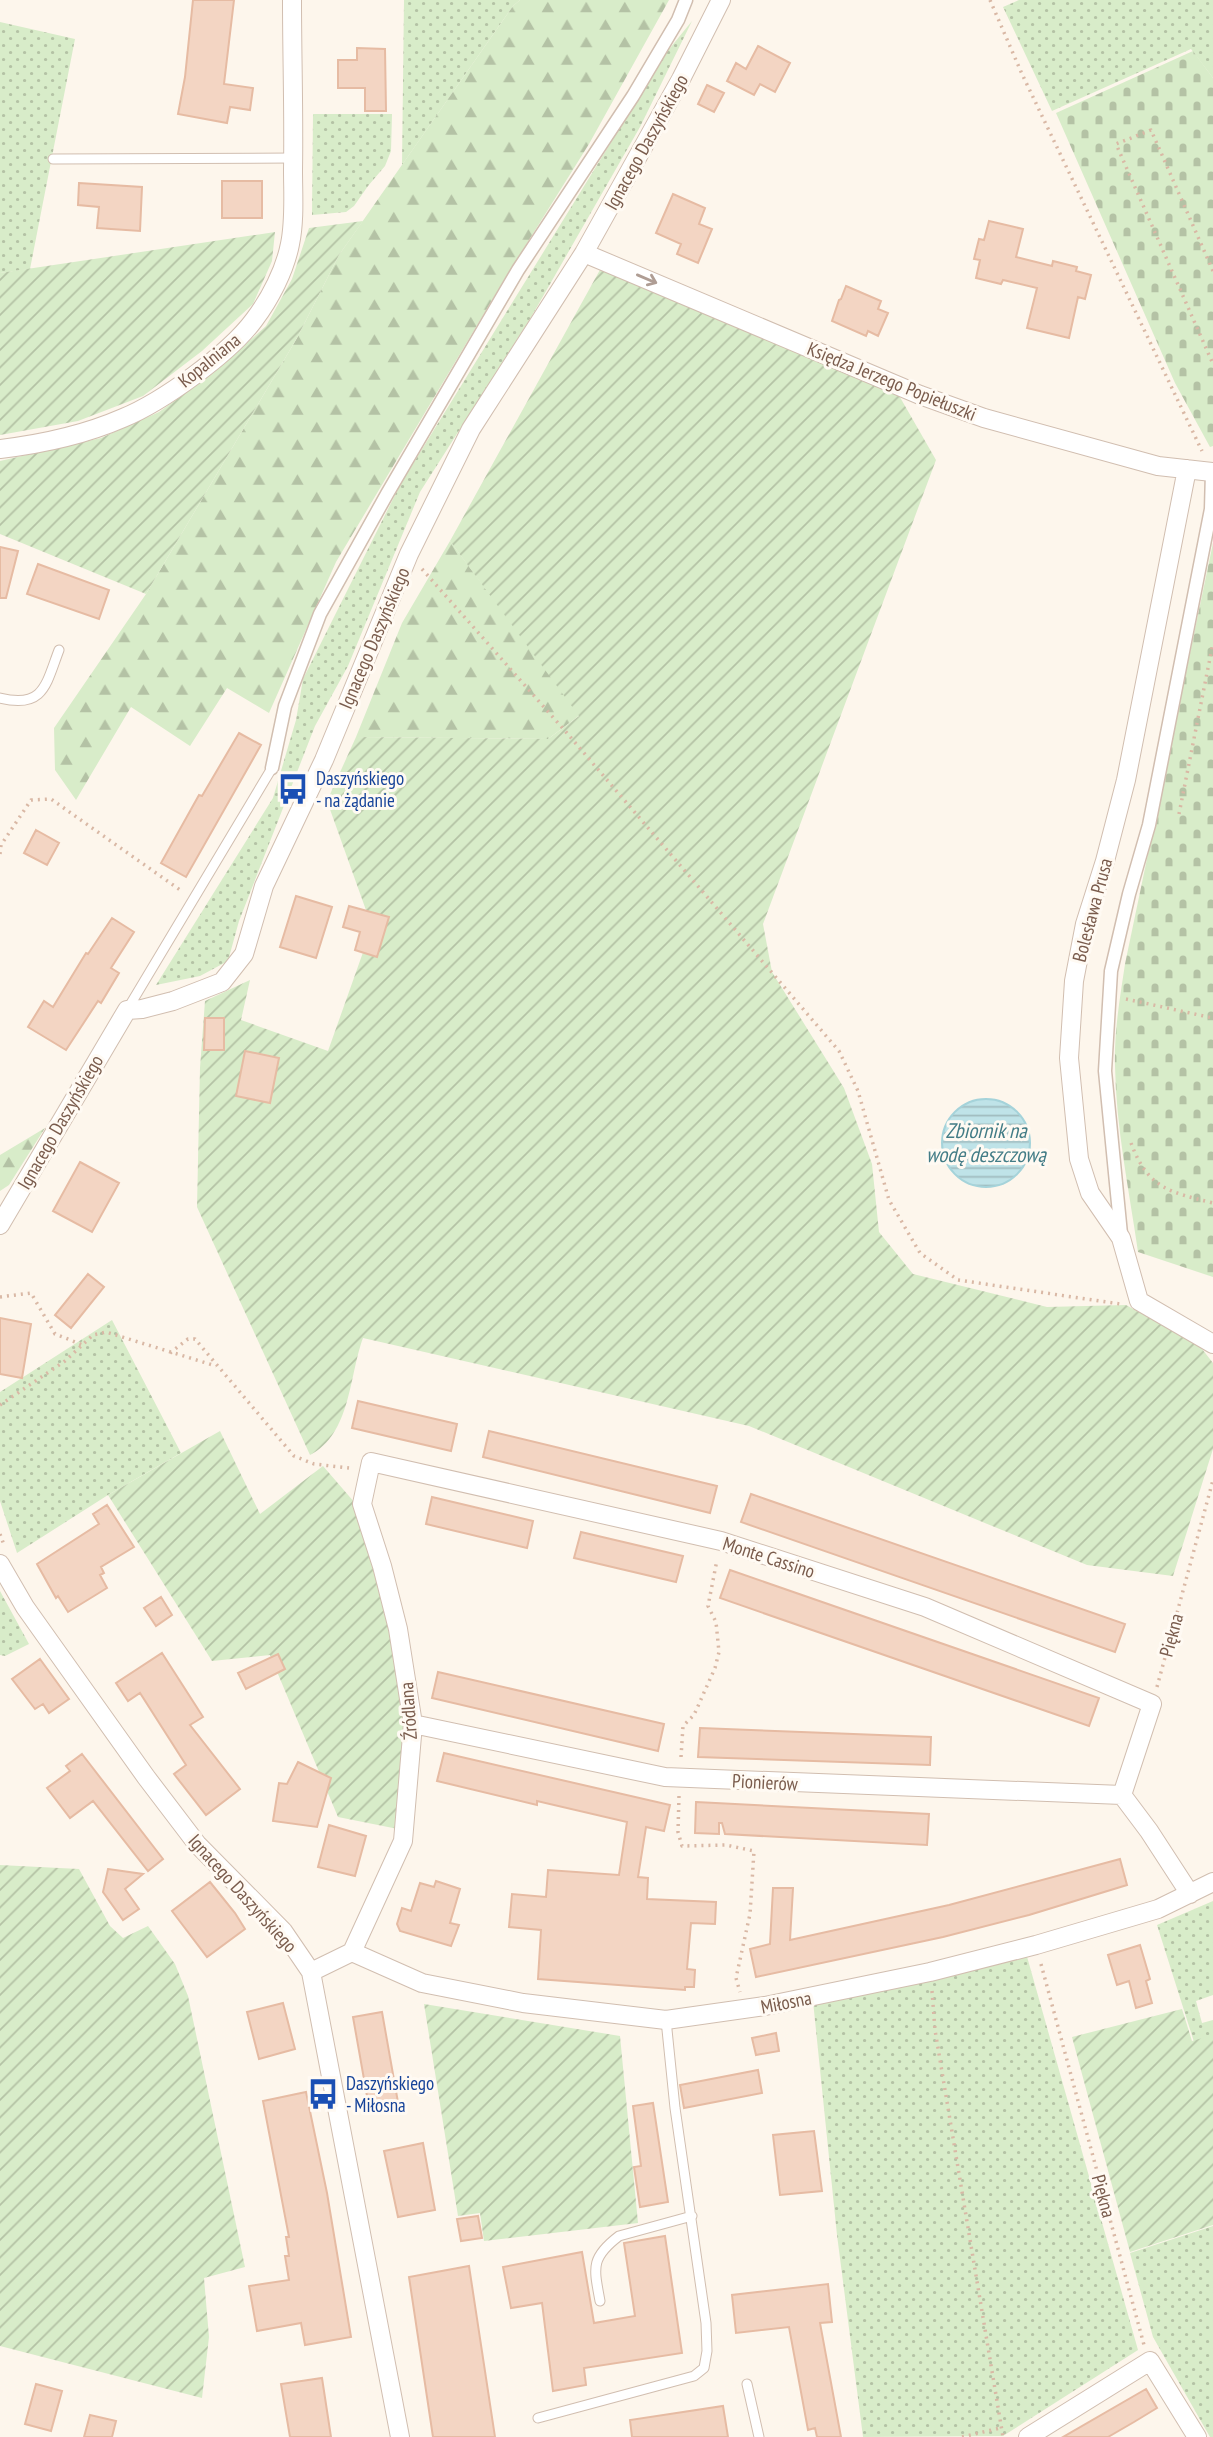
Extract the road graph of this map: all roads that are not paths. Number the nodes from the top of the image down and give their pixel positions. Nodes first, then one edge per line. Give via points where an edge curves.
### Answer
1 (292, 0) edge
2 (687, 0) edge
3 (721, 0) edge
4 (293, 158) junction
5 (52, 159) dead end
6 (584, 253) junction
7 (0, 449) edge
8 (1187, 469) junction
9 (1212, 472) edge
10 (59, 650) dead end
11 (0, 698) edge
12 (272, 768) joint
13 (127, 1010) junction
14 (0, 1224) edge
15 (1121, 1238) junction
16 (1213, 1344) edge
17 (370, 1466) joint
18 (0, 1564) edge
19 (413, 1724) junction
20 (1122, 1796) junction
21 (1213, 1882) edge
22 (1190, 1894) junction
23 (352, 1952) junction
24 (312, 1972) junction
25 (666, 2020) junction
26 (692, 2216) junction
27 (600, 2301) dead end
28 (747, 2384) dead end
29 (538, 2418) dead end
30 (400, 2437) edge
31 (758, 2437) edge
32 (1028, 2437) edge
33 (1197, 2437) edge

1 - 4 street, Kopalniana
2 - 12 street via 633,96 518,270 327,602 285,706
3 - 6 street, Ignacego Daszyńskiego
4 - 5 lane
4 - 7 street, Kopalniana via 288,251 270,295 243,333 163,397 123,418 55,440
6 -> 8 street, Księdza Jerzego Popiełuszki via 920,395 1018,429 1158,466
6 - 13 street, Ignacego Daszyńskiego via 471,429 409,554 324,760 264,886 244,954 222,982 173,1001
8 - 9 street, Księdza Jerzego Popiełuszki
8 - 15 street, Bolesława Prusa via 1126,780 1085,924 1074,981 1069,1058 1079,1159 1090,1193
9 - 15 street via 1211,509 1163,757 1111,971 1105,1071
10 - 11 lane via 42,692 32,700
12 - 13 lane
13 - 14 street, Ignacego Daszyńskiego
15 - 16 street, Bolesława Prusa via 1139,1301
17 - 19 street, Źródlana via 362,1504 398,1629
17 - 20 street, Monte Cassino via 721,1541 925,1608 1152,1704
18 - 24 street, Ignacego Daszyńskiego via 25,1607 154,1788 197,1844 282,1931
19 - 20 street, Pionierów via 665,1777
19 - 23 street, Źródlana via 402,1841
20 - 22 street
21 - 22 street, Miłosna
22 - 25 street, Miłosna via 1158,1909 930,1972
23 - 24 street
23 - 25 street, Miłosna via 422,1983 523,2003
24 - 30 street, Ignacego Daszyńskiego
25 - 26 lane
26 - 27 lane via 620,2236 610,2243 598,2255 595,2273
26 - 29 lane via 706,2323 704,2368 694,2376
28 - 31 lane
32 - 33 street via 1150,2361

